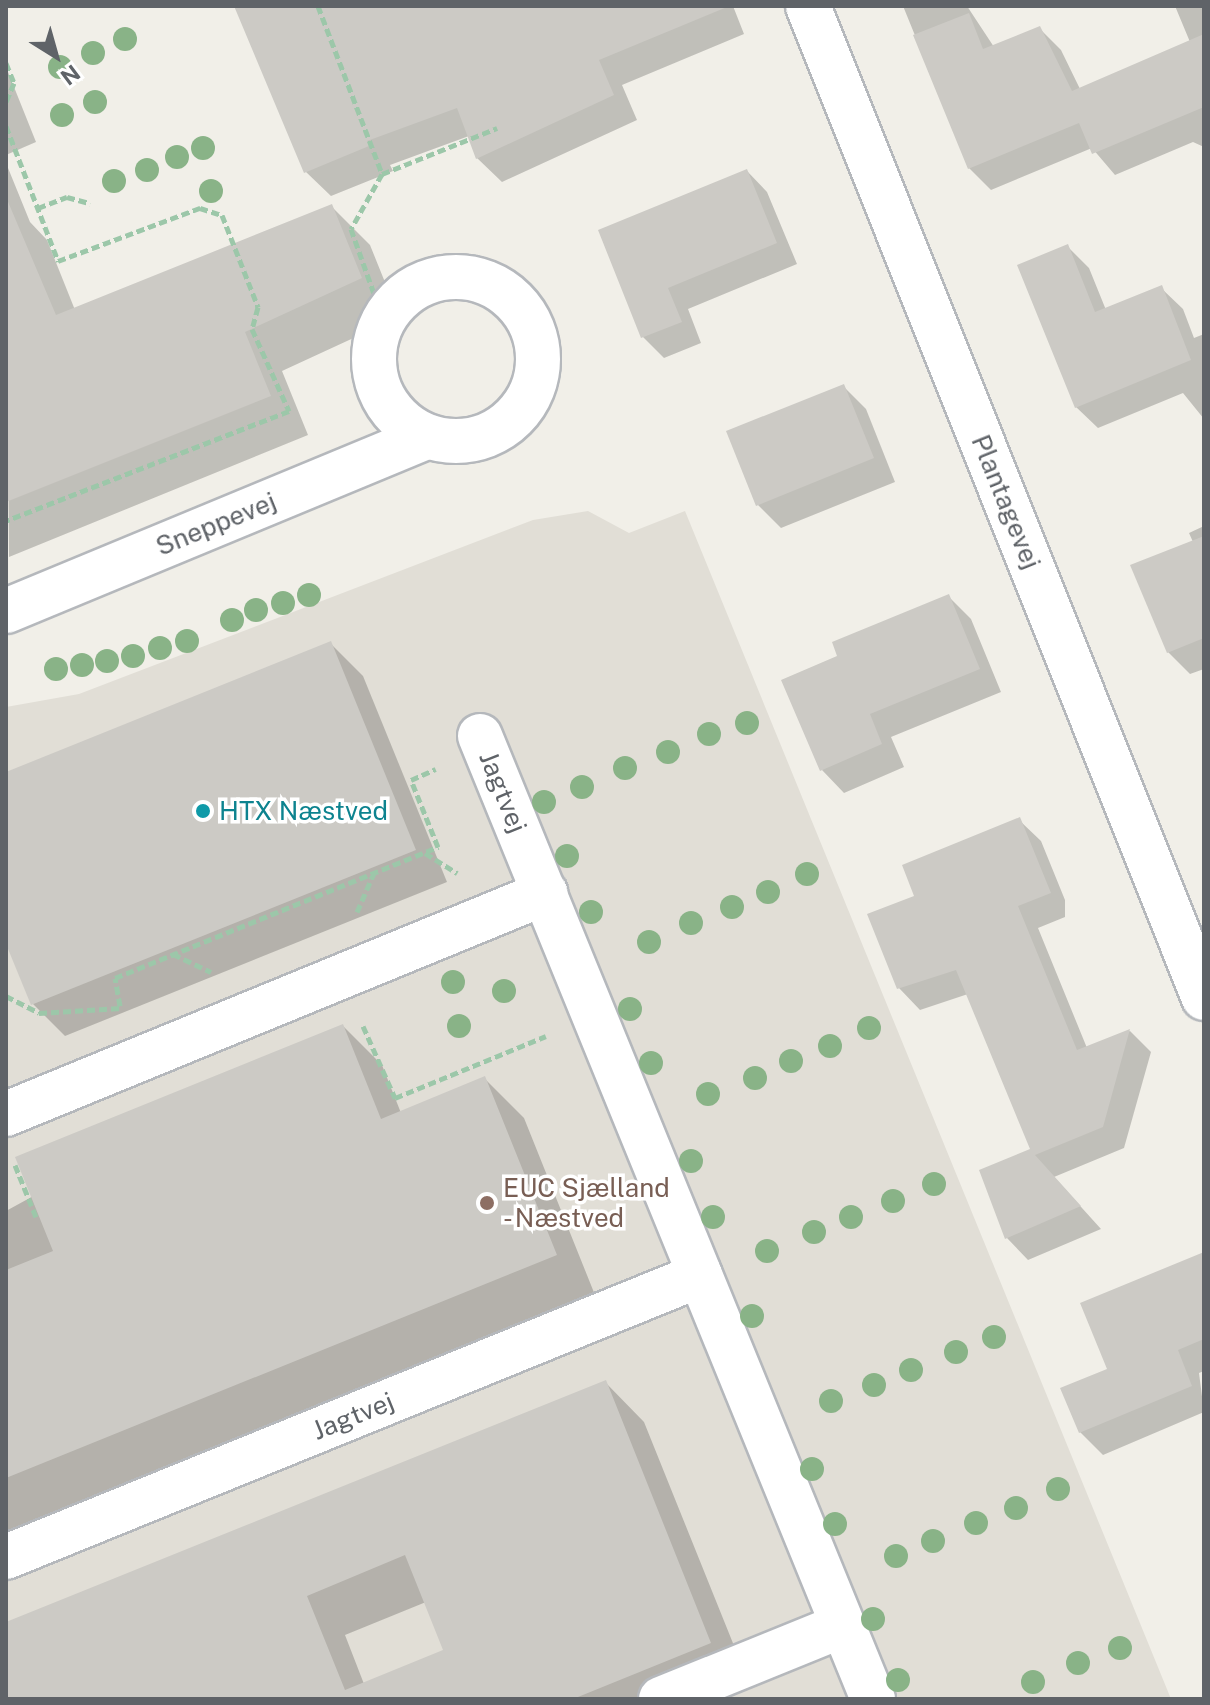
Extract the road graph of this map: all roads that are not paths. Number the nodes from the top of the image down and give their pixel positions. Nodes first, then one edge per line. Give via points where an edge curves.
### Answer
1 (808, 6) edge
2 (427, 437) junction
3 (6, 611) edge
4 (483, 742) road end
5 (545, 893) junction
6 (1204, 998) edge
7 (6, 1114) edge
8 (700, 1275) junction
9 (6, 1557) edge
10 (843, 1625) junction
11 (661, 1699) edge
12 (873, 1699) edge

1 - 6 street, Plantagevej
2 - 2 street, Sneppevej via 477,439 520,411 533,390 536,339 526,315 507,294 467,279 426,282 401,297 383,319 374,345 374,374 384,401 402,423
2 - 3 street, Sneppevej
4 - 5 street, Jagtvej
5 - 7 street
5 - 8 street, Jagtvej
8 - 9 street, Jagtvej
8 - 10 street, Jagtvej
10 - 11 street
10 - 12 street, Jagtvej

